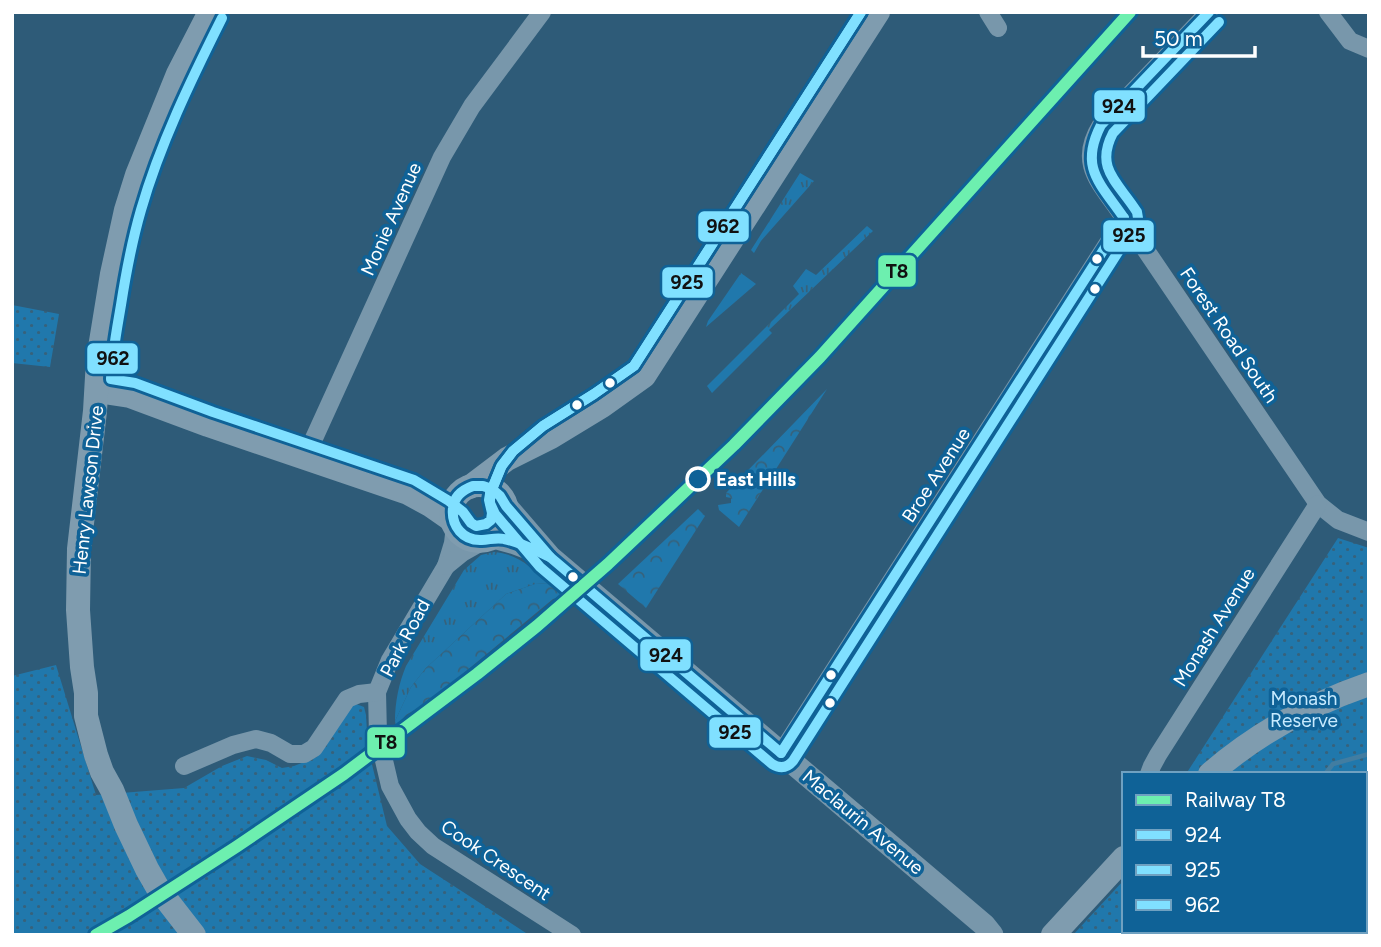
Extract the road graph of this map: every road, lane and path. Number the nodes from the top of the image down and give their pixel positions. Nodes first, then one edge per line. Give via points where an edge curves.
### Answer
1 (210, 12) edge
2 (542, 12) edge
3 (878, 12) edge
4 (988, 12) edge
5 (1209, 12) edge
6 (1328, 12) edge
7 (998, 28) dead end
8 (1369, 48) edge
9 (1124, 218) junction
10 (97, 391) junction
11 (551, 437) junction
12 (305, 458) junction
13 (466, 489) junction
14 (408, 493) junction
15 (504, 502) junction
16 (1318, 505) junction
17 (454, 524) junction
18 (1369, 531) edge
19 (489, 538) junction
20 (550, 557) junction
21 (446, 566) junction
22 (1369, 684) edge
23 (377, 692) junction
24 (781, 753) junction
25 (184, 766) dead end
26 (1150, 772) edge
27 (1213, 772) edge
28 (1122, 860) edge
29 (992, 931) edge
30 (194, 935) edge
31 (572, 935) edge
32 (1053, 935) edge

1 - 10 main road, Henry Lawson Drive via 178,74 126,210 98,360
2 - 12 street, Monie Avenue via 472,106 442,157
3 - 11 main road via 644,376
4 - 7 street
5 - 9 street, Forest Road South via 1094,135 1089,152 1093,171
6 - 8 street via 1350,41
9 - 16 street, Forest Road South
9 - 24 street, Broe Avenue
10 - 12 main road via 130,396
10 - 30 main road, Henry Lawson Drive via 78,573 86,716 102,772 147,869
11 - 13 main road via 507,459
11 - 15 main road via 514,472
12 - 14 main road
13 - 14 main road
13 - 15 main road via 488,486
13 - 17 main road via 453,505
14 - 17 main road
15 - 19 main road via 503,527
15 - 20 street, Maclaurin Avenue
16 - 18 street, Forest Road South via 1338,520
16 - 26 street, Monash Avenue
17 - 19 main road via 467,538
17 - 21 street, Park Road
19 - 20 street, Maclaurin Avenue
19 - 21 street, Park Road
20 - 24 street, Maclaurin Avenue
21 - 23 street, Park Road via 390,660
22 - 27 main road via 1289,719
23 - 25 street, Park Road via 347,699 310,752 294,755 264,740 249,740
23 - 31 street, Cook Crescent via 378,735 390,786 418,832 454,861
24 - 29 street, Maclaurin Avenue
28 - 32 main road

